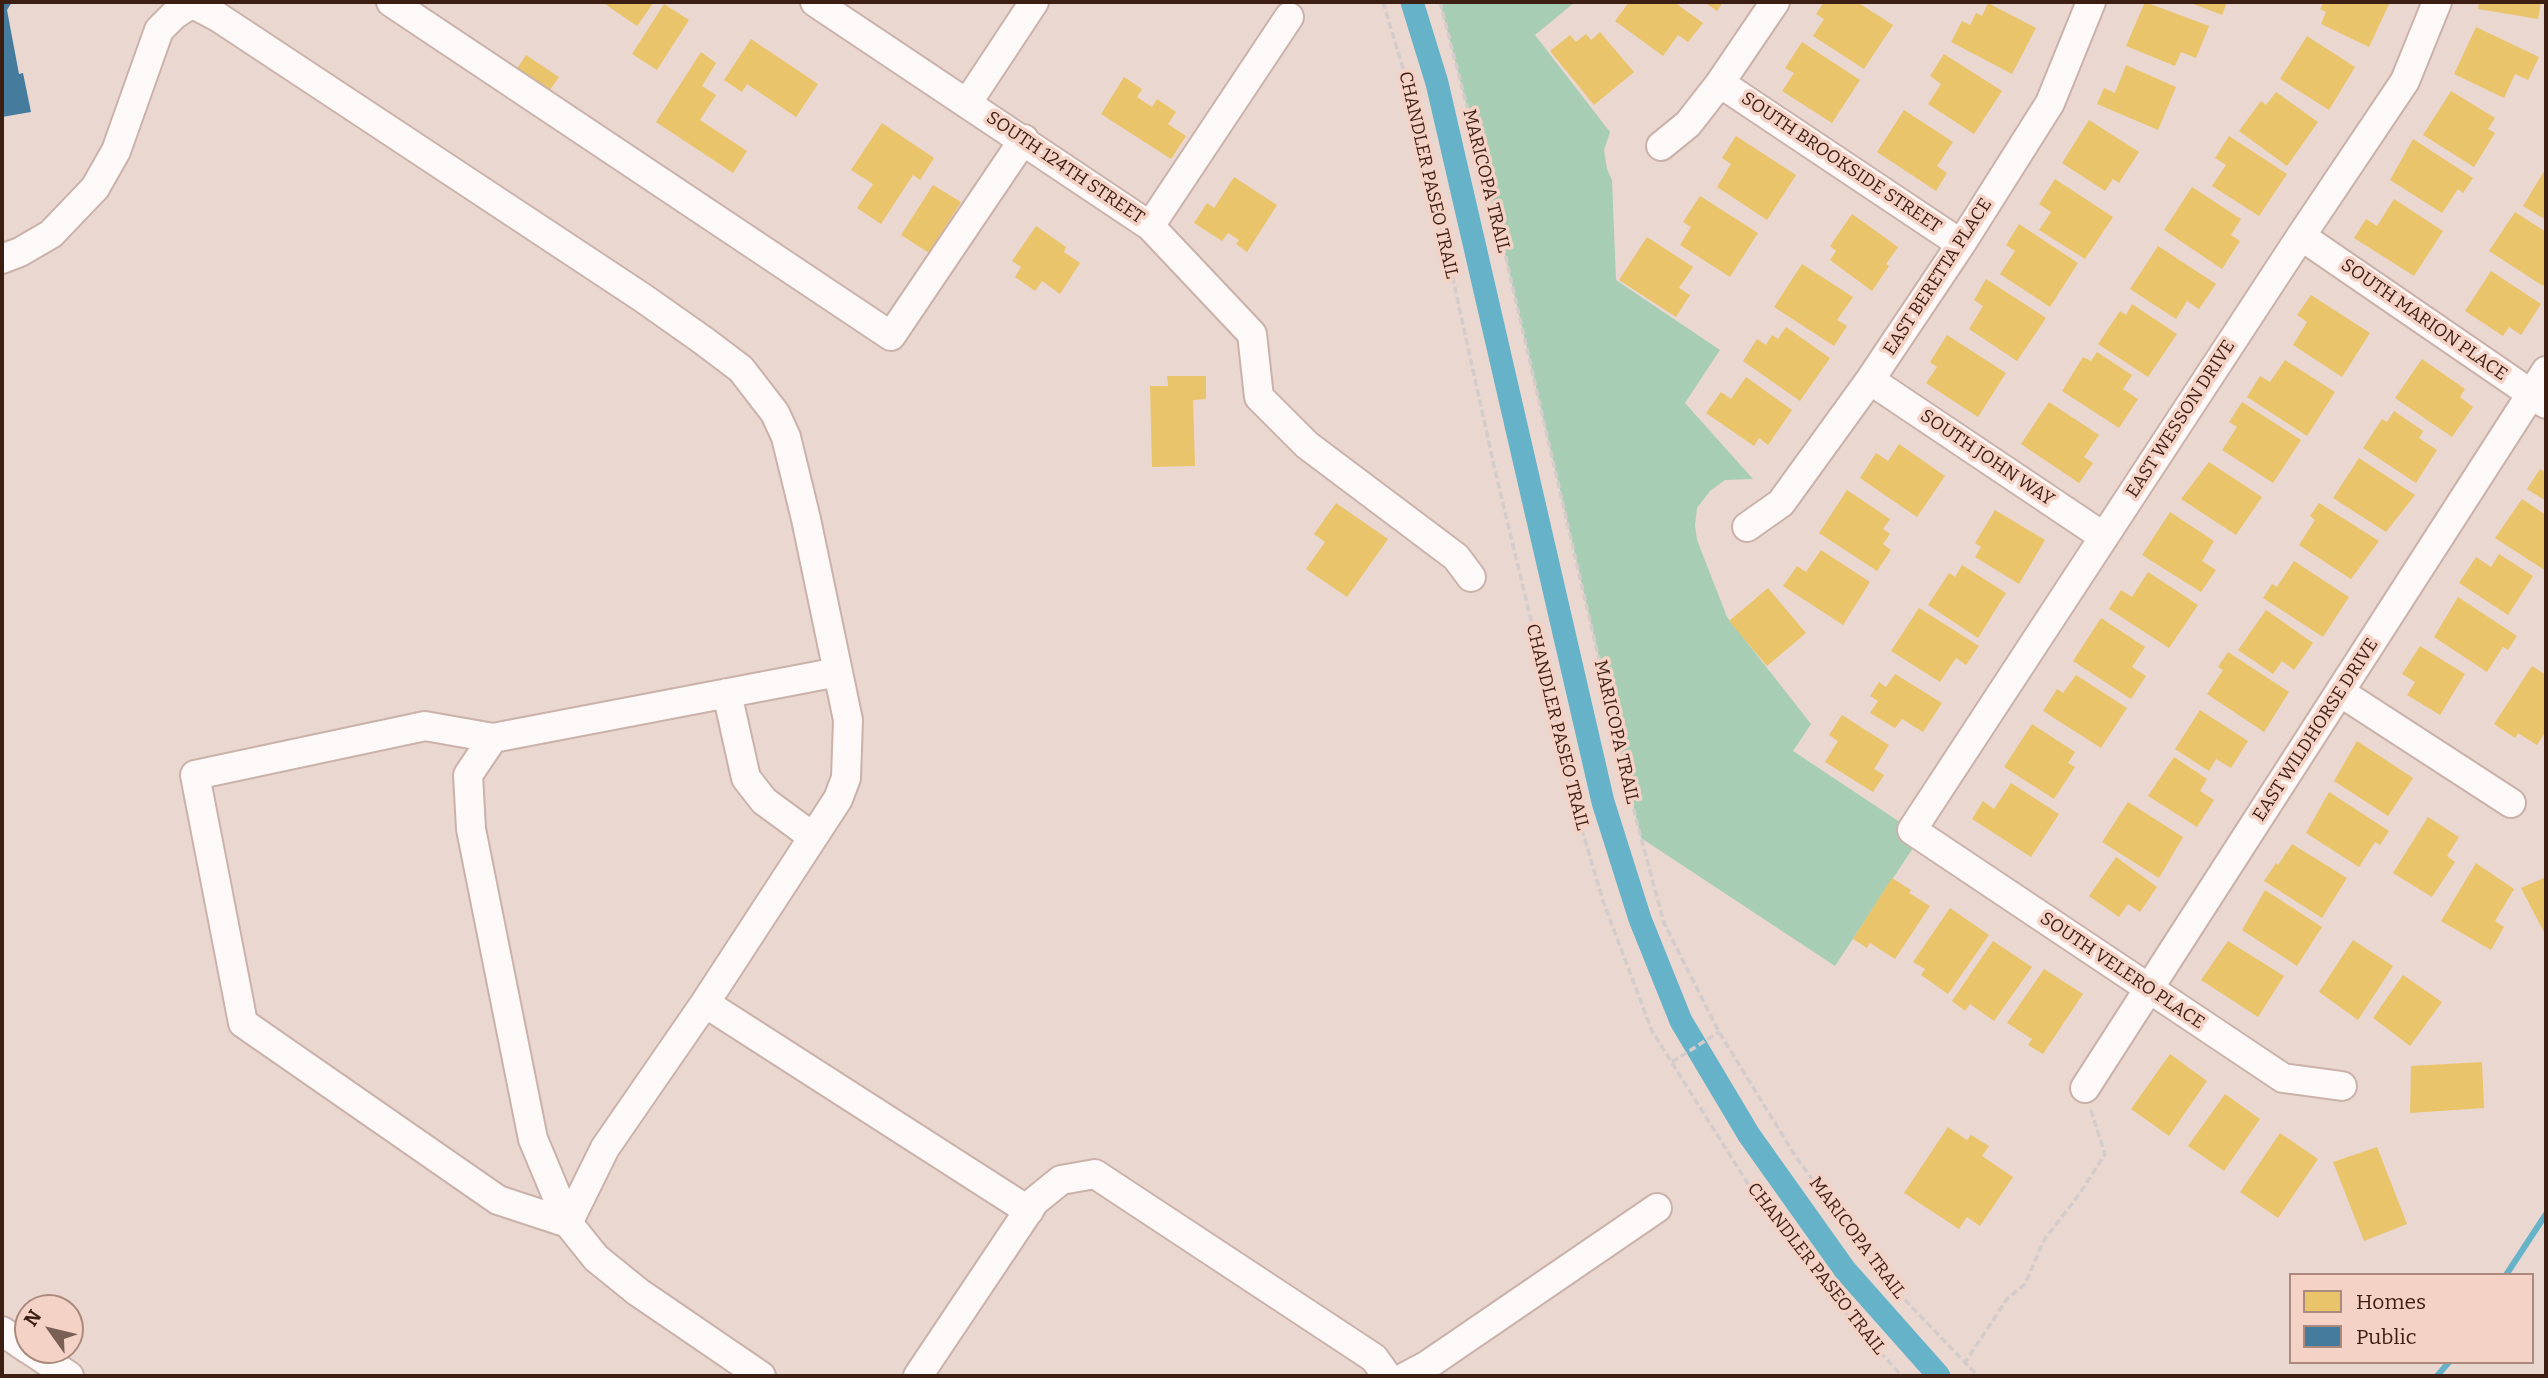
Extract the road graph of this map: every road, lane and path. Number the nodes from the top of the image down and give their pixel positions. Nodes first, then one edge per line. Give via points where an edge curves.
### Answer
1 (391, 2) edge
2 (816, 2) edge
3 (1034, 2) edge
4 (1383, 2) edge
5 (1440, 2) edge
6 (1775, 2) edge
7 (2091, 2) edge
8 (2437, 2) edge
9 (1289, 18) dead end
10 (1720, 83) junction
11 (968, 102) junction
12 (1024, 139) junction
13 (1661, 146) dead end
14 (1150, 226) junction
15 (2301, 236) junction
16 (1961, 244) junction
17 (2, 258) edge
18 (2546, 371) edge
19 (1870, 380) junction
20 (2539, 399) edge
21 (1747, 527) dead end
22 (2104, 537) junction
23 (1471, 577) dead end
24 (838, 673) junction
25 (2340, 692) junction
26 (727, 693) junction
27 (494, 737) junction
28 (2511, 803) dead end
29 (1912, 830) joint
30 (813, 837) junction
31 (2148, 989) junction
32 (705, 1003) junction
33 (1719, 1032) junction
34 (1672, 1062) junction
35 (2342, 1086) dead end
36 (2085, 1088) joint
37 (1657, 1208) dead end
38 (1029, 1210) junction
39 (568, 1223) junction
40 (51, 1364) edge
41 (1964, 1364) junction
42 (69, 1376) edge
43 (761, 1376) edge
44 (918, 1376) edge
45 (1387, 1376) edge
46 (1408, 1376) edge
47 (1902, 1376) edge
48 (1978, 1376) edge

1 - 12 street via 891,336
2 - 11 street, SOUTH 124TH STREET
3 - 11 street
4 - 34 path, CHANDLER PASEO TRAIL via 1417,115 1494,466 1578,816 1652,1031
5 - 33 path, MARICOPA TRAIL via 1505,254 1660,911
6 - 10 street
7 - 16 street, EAST BERETTA PLACE via 2050,103
8 - 15 street, EAST WESSON DRIVE via 2405,81
9 - 14 street
10 - 13 street via 1688,124
10 - 16 street, SOUTH BROOKSIDE STREET
11 - 12 street, SOUTH 124TH STREET
12 - 14 street, SOUTH 124TH STREET
14 - 23 street, SOUTH 124TH STREET via 1252,334 1259,397 1307,445 1456,557
15 - 20 street, SOUTH MARION PLACE
15 - 22 street, EAST WESSON DRIVE
16 - 19 street, EAST BERETTA PLACE
17 - 24 street via 51,234 95,188 116,151 159,30 189,5 218,16 643,298 741,369 775,413 786,437
18 - 20 street, EAST WILDHORSE DRIVE
19 - 21 street, EAST BERETTA PLACE via 1781,503
19 - 22 street, SOUTH JOHN WAY
20 - 25 street, EAST WILDHORSE DRIVE
22 - 29 street, EAST WESSON DRIVE
24 - 26 street
24 - 30 street via 848,720 846,778
25 - 28 street
25 - 31 street, EAST WILDHORSE DRIVE
26 - 27 street
26 - 30 street via 746,778 764,801
27 - 39 street via 468,775 471,829 533,1139
27 - 39 street via 425,726 195,775 243,1023 498,1200
29 - 31 street, SOUTH VELERO PLACE
30 - 32 street
31 - 35 street, SOUTH VELERO PLACE via 2283,1078
31 - 36 street, EAST WILDHORSE DRIVE
32 - 38 street
32 - 39 street via 605,1148
33 - 34 path
33 - 41 path, MARICOPA TRAIL via 1796,1157 1883,1277
34 - 47 path, CHANDLER PASEO TRAIL via 1760,1203 1855,1325
36 - 41 path via 2105,1154 2044,1240 2025,1284 2007,1299
37 - 46 street
38 - 44 street
38 - 45 street via 1061,1180 1096,1174 1374,1358
39 - 43 street via 596,1258 638,1292
40 - 42 street
41 - 48 path, MARICOPA TRAIL

